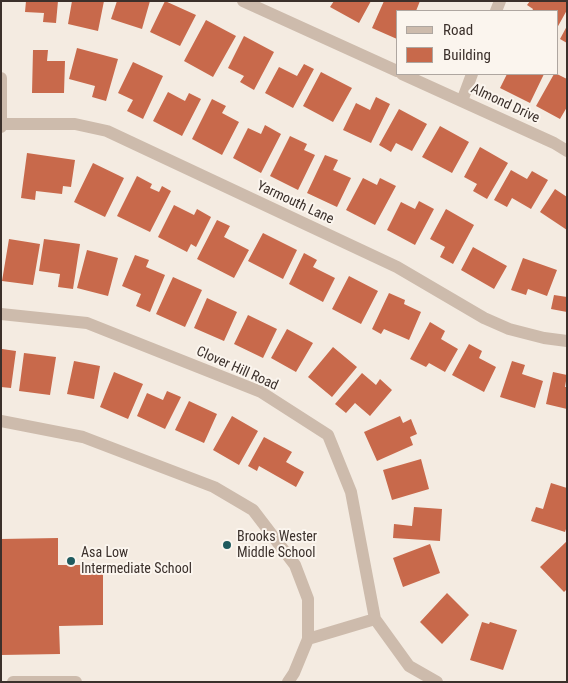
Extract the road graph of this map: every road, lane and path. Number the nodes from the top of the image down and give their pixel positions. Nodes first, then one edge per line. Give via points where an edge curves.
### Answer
1 (242, 1) edge
2 (396, 71) edge
3 (404, 75) edge
4 (472, 75) edge
5 (1, 78) edge
6 (462, 101) junction
7 (1, 125) edge
8 (567, 151) edge
9 (1, 314) edge
10 (567, 341) edge
11 (1, 422) edge
12 (375, 619) junction
13 (308, 639) junction
14 (13, 682) edge
15 (76, 682) edge
16 (288, 682) edge
17 (437, 682) edge

1 - 2 street
3 - 6 street, Almond Drive
4 - 6 street
5 - 7 street
6 - 8 street, Almond Drive
7 - 10 street, Yarmouth Lane via 75,124 107,131 397,267 484,318 509,329
9 - 12 street, Clover Hill Road via 87,323 261,392 328,435 350,492
11 - 13 street via 83,437 214,487 252,510 296,565 308,599
12 - 13 street
12 - 17 street, Clover Hill Road via 409,666
13 - 16 street
14 - 15 street

